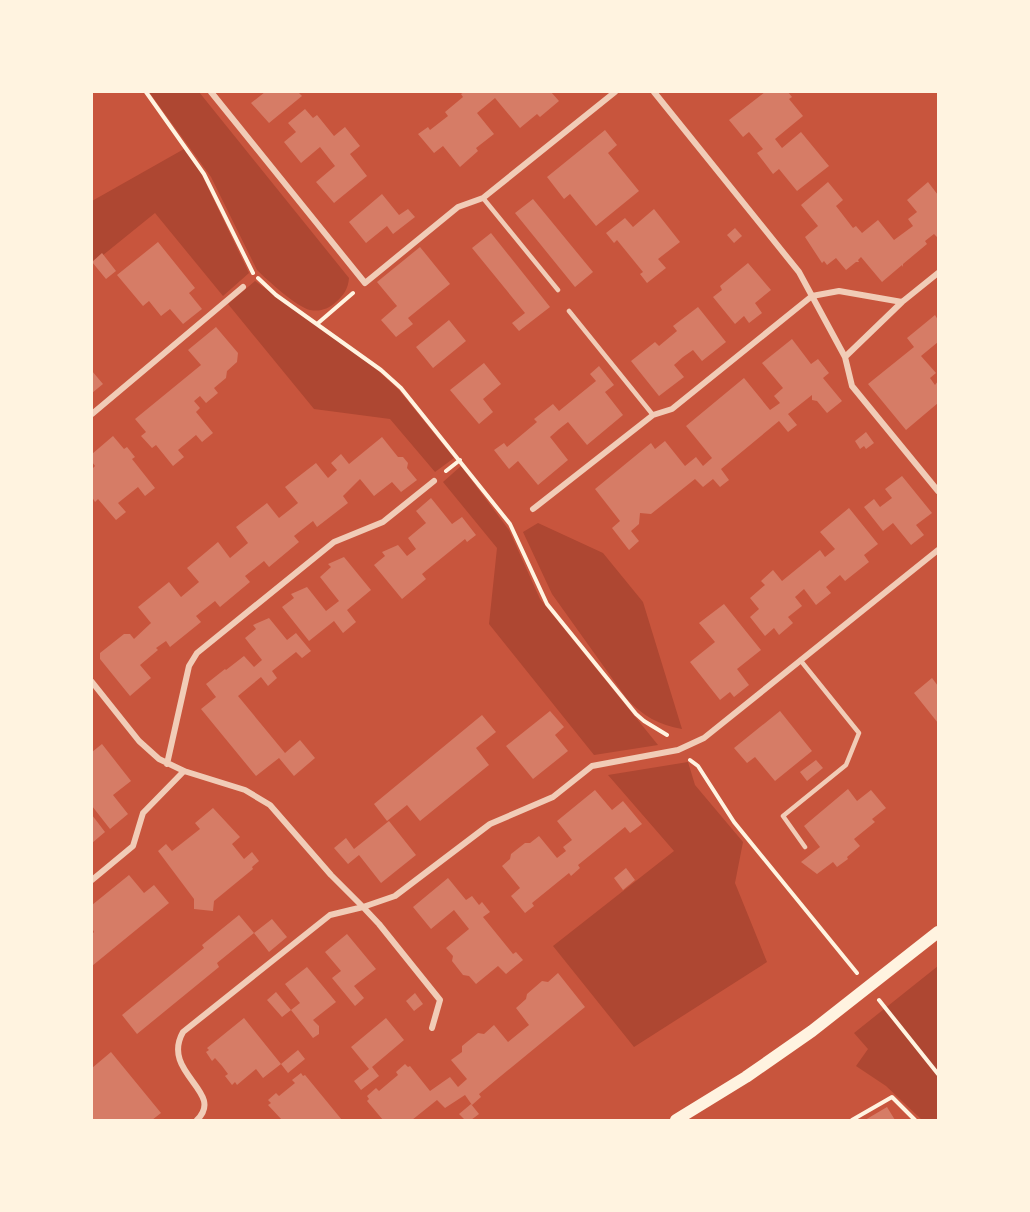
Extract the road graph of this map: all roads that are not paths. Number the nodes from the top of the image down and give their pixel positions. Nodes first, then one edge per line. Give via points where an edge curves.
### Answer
1 (211, 92) edge
2 (615, 92) edge
3 (654, 92) edge
4 (483, 198) junction
5 (939, 273) edge
6 (243, 287) dead end
7 (558, 290) dead end
8 (812, 296) junction
9 (902, 302) junction
10 (569, 310) dead end
11 (845, 357) junction
12 (92, 414) edge
13 (653, 415) junction
14 (434, 481) dead end
15 (939, 491) edge
16 (533, 509) dead end
17 (939, 550) edge
18 (801, 661) junction
19 (92, 682) edge
20 (167, 764) junction
21 (184, 771) junction
22 (805, 847) dead end
23 (92, 880) edge
24 (363, 907) junction
25 (939, 932) edge
26 (432, 1028) dead end
27 (197, 1120) edge
28 (676, 1120) edge

1 - 4 street via 364,283 458,207
2 - 4 street
3 - 8 street via 799,272
4 - 7 lane
5 - 9 street
6 - 12 street
8 - 9 street via 839,291
8 - 11 street
8 - 13 street via 672,410
9 - 11 street
10 - 13 lane
11 - 15 street via 852,386
13 - 16 street
14 - 20 street via 383,522 334,542 197,653 189,666
17 - 18 street
18 - 22 lane via 859,733 846,765 783,816
18 - 24 street via 695,744 592,766 554,797 490,824 395,896
19 - 20 street via 146,748
20 - 21 street
21 - 23 street via 143,813 133,846
21 - 24 street via 245,790 270,805
24 - 26 street via 440,1000
24 - 27 street via 330,915 183,1032 178,1043 180,1064 205,1102
25 - 28 main road via 813,1031

